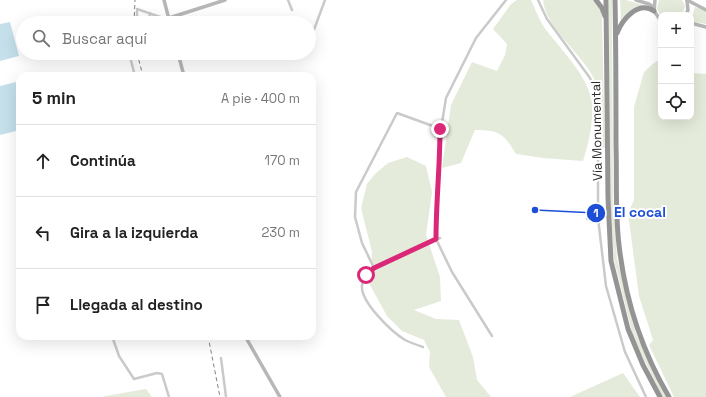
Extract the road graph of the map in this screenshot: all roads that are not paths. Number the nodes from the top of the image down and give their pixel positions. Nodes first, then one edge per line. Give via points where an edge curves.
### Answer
1 (164, 0) edge
2 (225, 0) edge
3 (288, 0) edge
4 (325, 0) edge
5 (506, 0) edge
6 (596, 0) edge
7 (606, 0) edge
8 (636, 0) edge
9 (655, 0) edge
10 (687, 0) edge
11 (539, 1) edge
12 (615, 2) edge
13 (654, 9) junction
14 (292, 10) dead end
15 (706, 10) edge
16 (687, 12) edge
17 (150, 13) junction
18 (137, 16) edge
19 (150, 16) edge
20 (161, 16) edge
21 (168, 16) edge
22 (174, 16) edge
23 (658, 17) edge
24 (606, 20) junction
25 (316, 24) edge
26 (694, 24) edge
27 (706, 27) edge
28 (615, 38) junction
29 (131, 60) edge
30 (180, 60) edge
31 (134, 72) edge
32 (183, 72) edge
33 (440, 129) junction
34 (598, 218) junction
35 (587, 219) dead end
36 (440, 238) dead end
37 (436, 239) junction
38 (374, 268) junction
39 (492, 336) dead end
40 (113, 340) edge
41 (247, 340) edge
42 (423, 347) dead end
43 (221, 358) dead end
44 (169, 397) edge
45 (226, 397) edge
46 (280, 397) edge
47 (646, 397) edge
48 (660, 397) edge
49 (668, 397) edge

1 - 21 main road
2 - 22 main road
3 - 14 street
4 - 25 street
5 - 33 street via 476,38 446,98
6 - 24 highway
7 - 24 highway, Vía Monumental
8 - 13 main road via 649,4
9 - 13 main road
10 - 15 main road
10 - 16 main road
11 - 34 street via 547,19 590,78 594,88 598,121
12 - 28 highway, Vía Monumental
13 - 23 main road
13 - 28 highway via 629,14 621,22
17 - 18 street via 137,8
17 - 19 street
17 - 20 street
24 - 48 highway, Vía Monumental via 611,260 630,335
26 - 27 main road
28 - 49 highway, Vía Monumental via 619,245 637,326
29 - 31 street
30 - 32 main road
33 - 37 street
33 - 38 street via 397,113 356,192 355,217 362,243
34 - 35 street
34 - 47 street via 606,286 626,352
36 - 37 street
37 - 38 street
37 - 39 street via 452,272
38 - 42 street via 366,275 362,286 367,301 382,321 406,340
40 - 44 street via 119,356 134,378 162,374
41 - 46 main road
43 - 45 street

